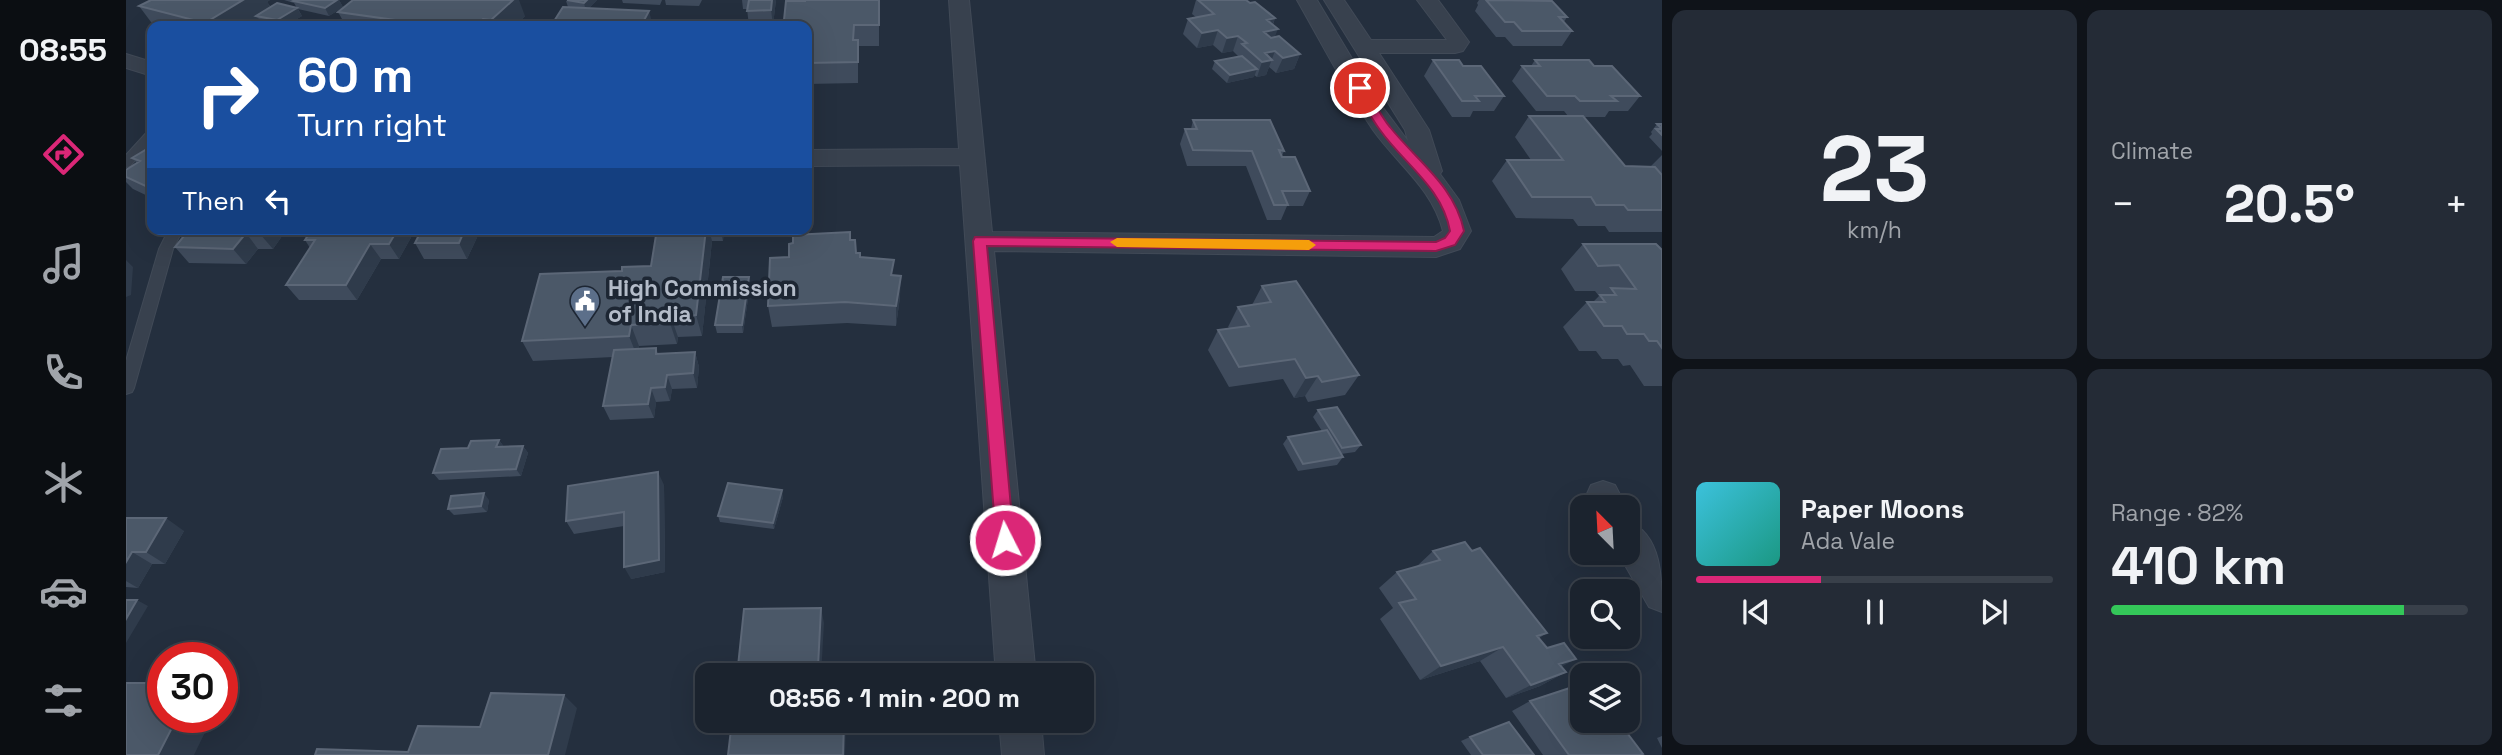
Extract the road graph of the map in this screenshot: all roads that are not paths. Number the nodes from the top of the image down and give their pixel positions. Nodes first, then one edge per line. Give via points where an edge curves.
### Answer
1 (959, 0) edge
2 (1307, 0) edge
3 (1334, 0) edge
4 (1427, 0) edge
5 (1364, 47) junction
6 (126, 61) edge
7 (147, 67) edge
8 (147, 140) edge
9 (973, 157) junction
10 (812, 158) edge
11 (126, 163) edge
12 (1430, 176) junction
13 (173, 235) edge
14 (979, 241) junction
15 (126, 388) edge
16 (1640, 557) edge
17 (1662, 594) edge
18 (1016, 663) edge
19 (1021, 733) edge
20 (1023, 755) edge

1 - 9 street
2 - 12 street via 1385,129
3 - 5 street
4 - 5 street via 1457,38 1455,46
5 - 12 street via 1417,130
6 - 7 street
8 - 11 lane
9 - 10 street
9 - 14 street
12 - 14 street via 1457,231 1450,242 1436,247
13 - 15 lane
14 - 18 street
16 - 17 street
19 - 20 street

